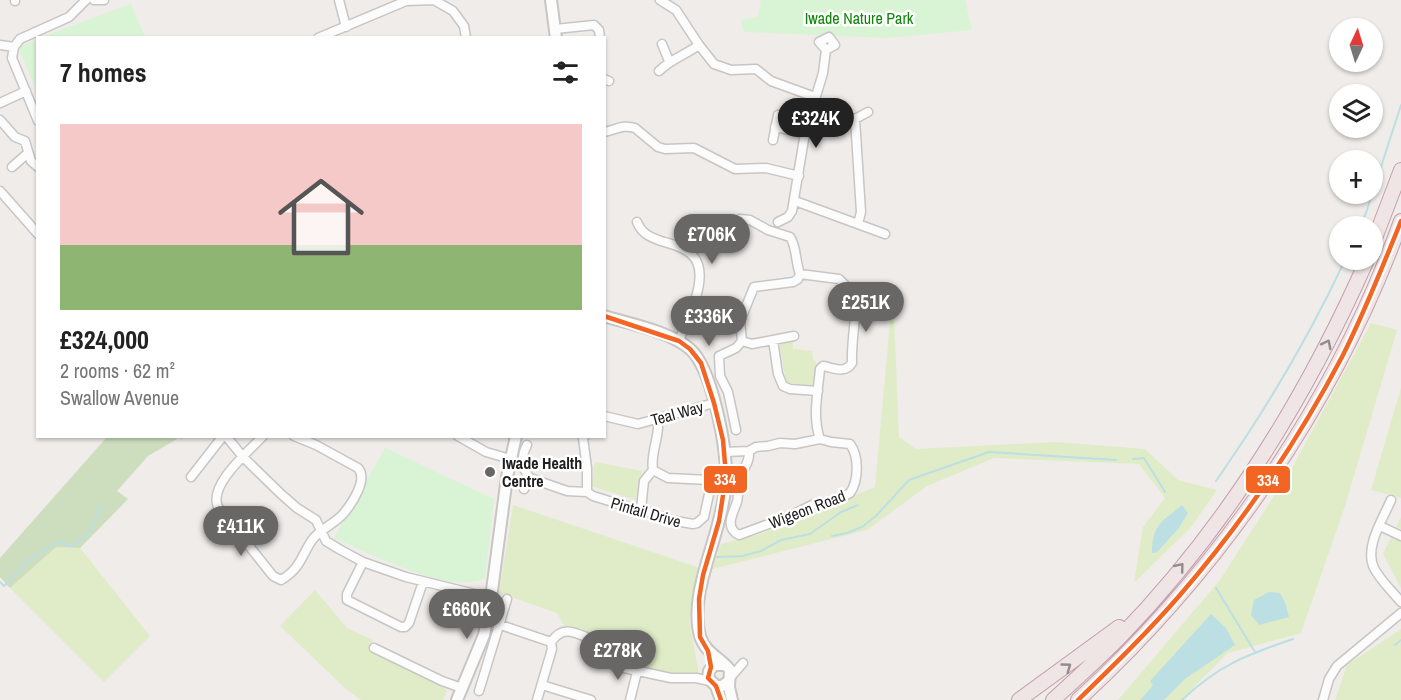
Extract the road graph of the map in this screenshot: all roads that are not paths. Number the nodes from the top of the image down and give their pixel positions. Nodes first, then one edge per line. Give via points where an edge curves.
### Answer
1 (86, 0) edge
2 (94, 0) edge
3 (104, 0) edge
4 (339, 0) edge
5 (552, 0) edge
6 (660, 0) edge
7 (346, 27) junction
8 (556, 33) edge
9 (323, 36) edge
10 (466, 36) edge
11 (600, 36) edge
12 (662, 44) dead end
13 (0, 45) edge
14 (699, 45) junction
15 (14, 47) junction
16 (826, 50) dead end
17 (669, 61) junction
18 (659, 71) dead end
19 (26, 92) junction
20 (815, 97) junction
21 (0, 103) edge
22 (811, 109) junction
23 (868, 112) dead end
24 (778, 114) dead end
25 (36, 117) edge
26 (855, 119) junction
27 (0, 120) edge
28 (775, 127) junction
29 (606, 131) edge
30 (805, 133) junction
31 (773, 140) dead end
32 (28, 153) junction
33 (36, 165) edge
34 (12, 167) dead end
35 (1401, 170) edge
36 (800, 176) junction
37 (2, 193) edge
38 (795, 201) junction
39 (36, 217) edge
40 (1383, 217) edge
41 (740, 219) dead end
42 (1401, 221) edge
43 (778, 222) dead end
44 (28, 223) junction
45 (858, 224) junction
46 (637, 227) dead end
47 (36, 232) edge
48 (885, 234) dead end
49 (1362, 270) edge
50 (800, 274) junction
51 (606, 317) edge
52 (794, 336) dead end
53 (774, 340) junction
54 (679, 341) junction
55 (742, 341) junction
56 (818, 391) junction
57 (714, 403) junction
58 (606, 416) edge
59 (658, 420) junction
60 (736, 430) dead end
61 (222, 438) edge
62 (226, 438) edge
63 (261, 438) edge
64 (298, 438) edge
65 (515, 438) edge
66 (582, 438) edge
67 (820, 439) junction
68 (474, 440) edge
69 (527, 445) dead end
70 (749, 451) junction
71 (724, 452) junction
72 (243, 457) junction
73 (510, 459) junction
74 (652, 470) junction
75 (191, 477) dead end
76 (530, 478) junction
77 (524, 489) dead end
78 (587, 492) junction
79 (1391, 500) dead end
80 (642, 509) junction
81 (1380, 526) junction
82 (321, 530) junction
83 (1401, 536) edge
84 (363, 562) junction
85 (423, 582) junction
86 (1161, 590) junction
87 (457, 591) junction
88 (1180, 595) junction
89 (491, 598) junction
90 (507, 599) dead end
91 (1401, 602) edge
92 (1401, 613) edge
93 (449, 617) dead end
94 (486, 620) junction
95 (499, 624) junction
96 (551, 642) junction
97 (374, 648) dead end
98 (708, 651) junction
99 (725, 665) junction
100 (637, 672) junction
101 (711, 676) junction
102 (729, 680) junction
103 (542, 686) junction
104 (462, 688) junction
105 (478, 691) dead end
106 (457, 700) edge
107 (537, 700) edge
108 (591, 700) edge
109 (630, 700) edge
110 (721, 700) edge
111 (732, 700) edge
112 (1019, 700) edge
113 (1053, 700) edge
114 (1078, 700) edge
115 (1092, 700) edge
116 (1323, 700) edge

1 - 15 street via 69,16 20,39
2 - 3 street
4 - 7 street
5 - 8 street
6 - 14 street via 676,10
7 - 9 street
7 - 10 street via 406,0 434,0 453,11 464,26
8 - 11 street via 594,25
12 - 17 street
13 - 15 street
14 - 17 street
14 - 20 street via 720,67 759,71 771,81
15 - 19 street via 12,57
16 - 20 street
17 - 18 street
19 - 21 street
19 - 25 street
20 - 22 street
22 - 26 street
22 - 30 street
23 - 26 street
24 - 28 street
26 - 45 street via 861,212
27 - 32 street via 15,137 25,141
28 - 30 street
28 - 31 street
29 - 36 street via 630,126 658,147 694,148 707,161 735,169 766,168
30 - 36 street
32 - 33 street
32 - 34 street
35 - 40 highway
36 - 38 street
37 - 44 street
38 - 43 street via 788,218
38 - 45 street
39 - 44 street
41 - 50 street via 790,237
42 - 88 highway via 1358,324 1315,404 1244,515
44 - 47 street
45 - 48 street
46 - 54 street via 646,235 691,253 699,265 697,293
86 -> 49 highway via 1213,526 1273,439 1329,341
50 - 55 street via 793,282 754,287 740,321
50 - 56 street via 839,279 855,295 852,363 843,370 823,366
51 - 54 street
52 - 53 street
53 - 55 street via 752,344
53 - 56 street via 783,386
54 - 57 street via 700,363
55 - 60 street via 719,356 720,376 728,392
56 - 67 street via 816,428
57 - 59 street, Teal Way via 667,414
57 - 71 street
58 - 59 street, Teal Way via 638,424
59 - 74 street
61 - 75 street
62 - 72 street
63 - 72 street
64 - 82 street via 363,473 363,482 345,513
65 - 73 street
66 - 78 street
67 - 70 street
67 - 70 street, Wigeon Road via 850,444 855,452 855,480 850,493 739,535 734,532 730,516 740,477 749,462
68 - 73 street via 486,452
69 - 76 street via 523,461
70 - 71 street
71 - 98 street via 724,496 699,599 700,637
72 - 82 street via 315,520
72 - 82 street via 218,488 216,501 273,576 281,580 289,575
73 - 89 street
74 - 80 street via 644,481
74 - 80 street, Pintail Drive via 668,478 709,480 704,517 697,523 686,524
76 - 77 street
76 - 78 street, Pintail Drive via 567,491
78 - 80 street, Pintail Drive
79 - 81 street
81 - 83 street
81 - 91 street via 1372,545 1372,564
82 - 84 street via 326,541
84 - 85 street
84 - 85 street via 347,600 401,627 409,623
85 - 87 street
112 -> 86 highway
86 - 113 highway via 1119,638
87 - 89 street
87 - 93 street
88 - 114 highway
88 - 115 highway via 1168,617
89 - 94 street
90 - 95 street
92 - 116 street via 1337,666
94 - 95 street
94 - 104 street via 478,632
95 - 96 street
95 - 105 street
96 - 100 street via 565,630 596,640 607,660
96 - 103 street
97 - 104 street via 420,674
98 - 99 street
98 - 101 street
99 - 101 street via 717,664
99 - 102 street via 730,670
100 - 101 street via 671,678
100 - 109 street
101 - 102 street via 722,686
101 - 110 street
102 - 111 street
103 - 107 street
103 - 108 street
104 - 106 street

